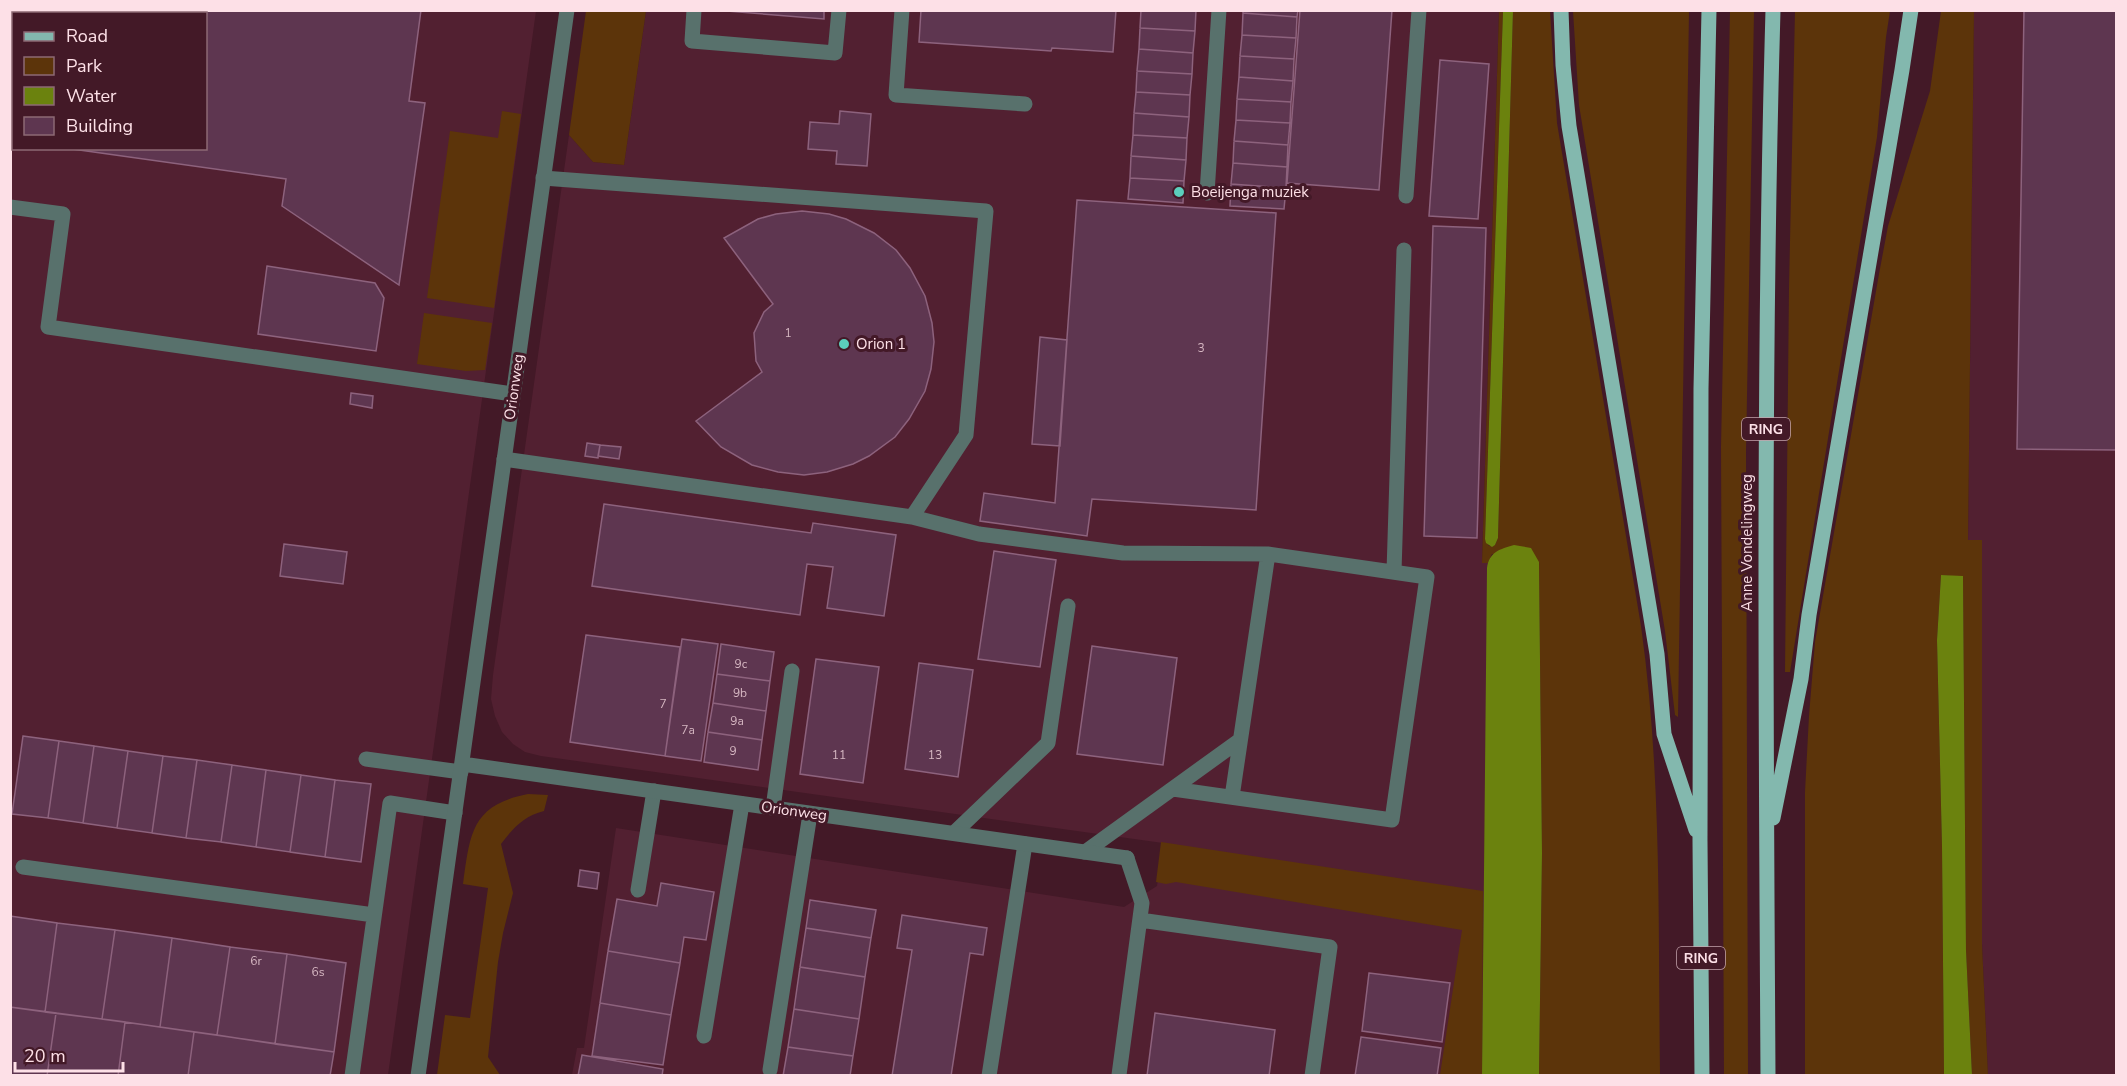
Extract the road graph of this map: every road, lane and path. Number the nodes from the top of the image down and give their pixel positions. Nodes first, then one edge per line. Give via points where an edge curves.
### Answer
1 (567, 10) edge
2 (694, 10) edge
3 (839, 10) edge
4 (902, 10) edge
5 (1220, 10) edge
6 (1419, 10) edge
7 (1561, 10) edge
8 (1708, 10) edge
9 (1773, 10) edge
10 (1911, 10) edge
11 (1025, 104) dead end
12 (543, 178) junction
13 (1207, 193) dead end
14 (1406, 195) dead end
15 (10, 207) edge
16 (1404, 250) dead end
17 (513, 394) junction
18 (504, 459) junction
19 (912, 518) junction
20 (1268, 554) junction
21 (1394, 572) junction
22 (1068, 606) dead end
23 (792, 671) dead end
24 (1240, 740) junction
25 (366, 759) dead end
26 (461, 768) junction
27 (1173, 789) junction
28 (654, 791) junction
29 (1232, 797) junction
30 (742, 804) junction
31 (773, 808) junction
32 (455, 813) junction
33 (810, 814) junction
34 (954, 833) junction
35 (1700, 841) junction
36 (1025, 844) junction
37 (1767, 847) junction
38 (1085, 852) junction
39 (23, 867) dead end
40 (638, 890) dead end
41 (374, 915) junction
42 (1140, 920) junction
43 (704, 1036) dead end
44 (770, 1070) dead end
45 (1119, 1075) edge
46 (352, 1076) edge
47 (418, 1076) edge
48 (989, 1076) edge
49 (1312, 1076) edge
50 (1702, 1076) edge
51 (1768, 1076) edge

1 - 12 street, Orionweg
2 - 3 street via 692,41 835,53
4 - 11 street via 896,95
5 - 13 street
6 - 14 street
7 - 35 main road via 1569,126 1657,654 1664,735
8 - 35 main road, RING via 1701,389
9 - 37 main road, Anne Vondelingweg / RING via 1765,598
10 - 37 main road via 1801,679
12 - 17 street, Orionweg
12 - 19 street via 986,211 966,435
15 - 17 street via 63,214 48,327
16 - 21 street
17 - 18 street, Orionweg
18 - 19 street
18 - 26 street, Orionweg
19 - 20 street via 979,534 1123,553
20 - 21 street
20 - 24 street
21 - 29 street via 1427,577 1392,820
22 - 34 street via 1048,743
23 - 31 street
24 - 27 street
24 - 29 street
25 - 26 street
26 - 28 street, Orionweg
26 - 32 street, Orionweg
27 - 29 street
27 - 38 street
28 - 30 street, Orionweg
28 - 40 street
30 - 31 street, Orionweg
30 - 43 street
31 - 33 street, Orionweg
32 - 41 street via 390,803
32 - 47 street, Orionweg
33 - 34 street, Orionweg
33 - 44 street
34 - 36 street, Orionweg
35 - 50 main road, RING
36 - 38 street, Orionweg
36 - 48 street
37 - 51 main road, Anne Vondelingweg / RING
38 - 42 street, Orionweg via 1126,858 1142,903
39 - 41 street
41 - 46 street
42 - 45 street
42 - 49 street via 1330,946

